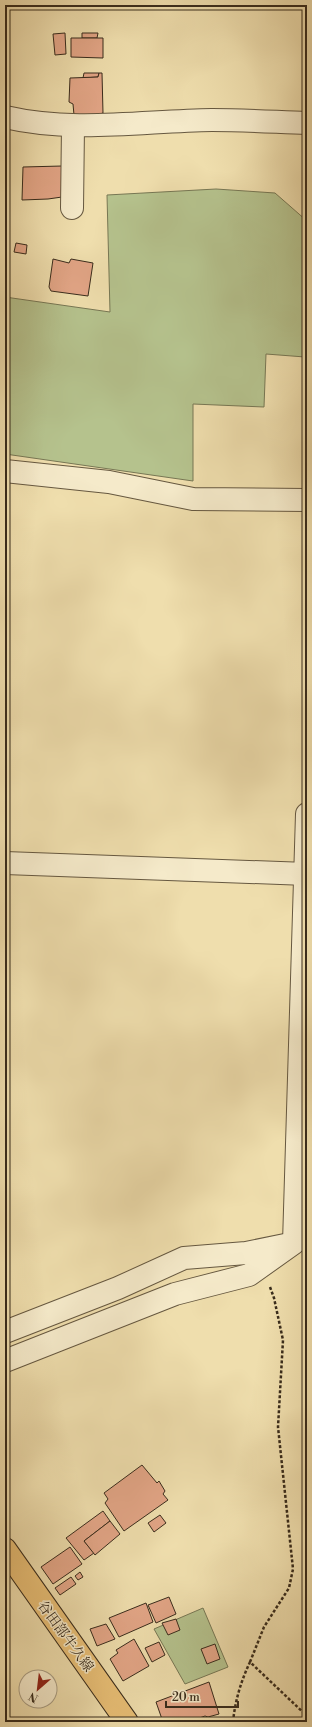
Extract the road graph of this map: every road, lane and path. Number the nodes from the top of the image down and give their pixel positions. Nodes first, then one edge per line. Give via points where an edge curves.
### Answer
1 (5, 117) edge
2 (307, 123) edge
3 (73, 126) junction
4 (72, 208) dead end
5 (5, 471) edge
6 (307, 500) edge
7 (307, 814) edge
8 (5, 863) edge
9 (306, 874) edge
10 (294, 1243) junction
11 (262, 1265) junction
12 (5, 1332) edge
13 (5, 1361) edge
14 (5, 1549) edge
15 (250, 1662) junction
16 (307, 1716) edge
17 (127, 1722) edge
18 (233, 1722) edge

1 - 3 street
2 - 3 street via 212,120
3 - 4 street
5 - 6 street via 109,482 193,499
7 - 9 street
8 - 9 street
9 - 10 street
10 - 11 street
10 - 12 street via 246,1253 184,1258 118,1288
11 - 13 street via 249,1275 175,1294
11 - 15 path via 274,1298 283,1340 278,1427 293,1569 289,1588 264,1627
14 - 17 main road, 谷田部牛久線
15 - 16 path
15 - 18 path via 243,1676

